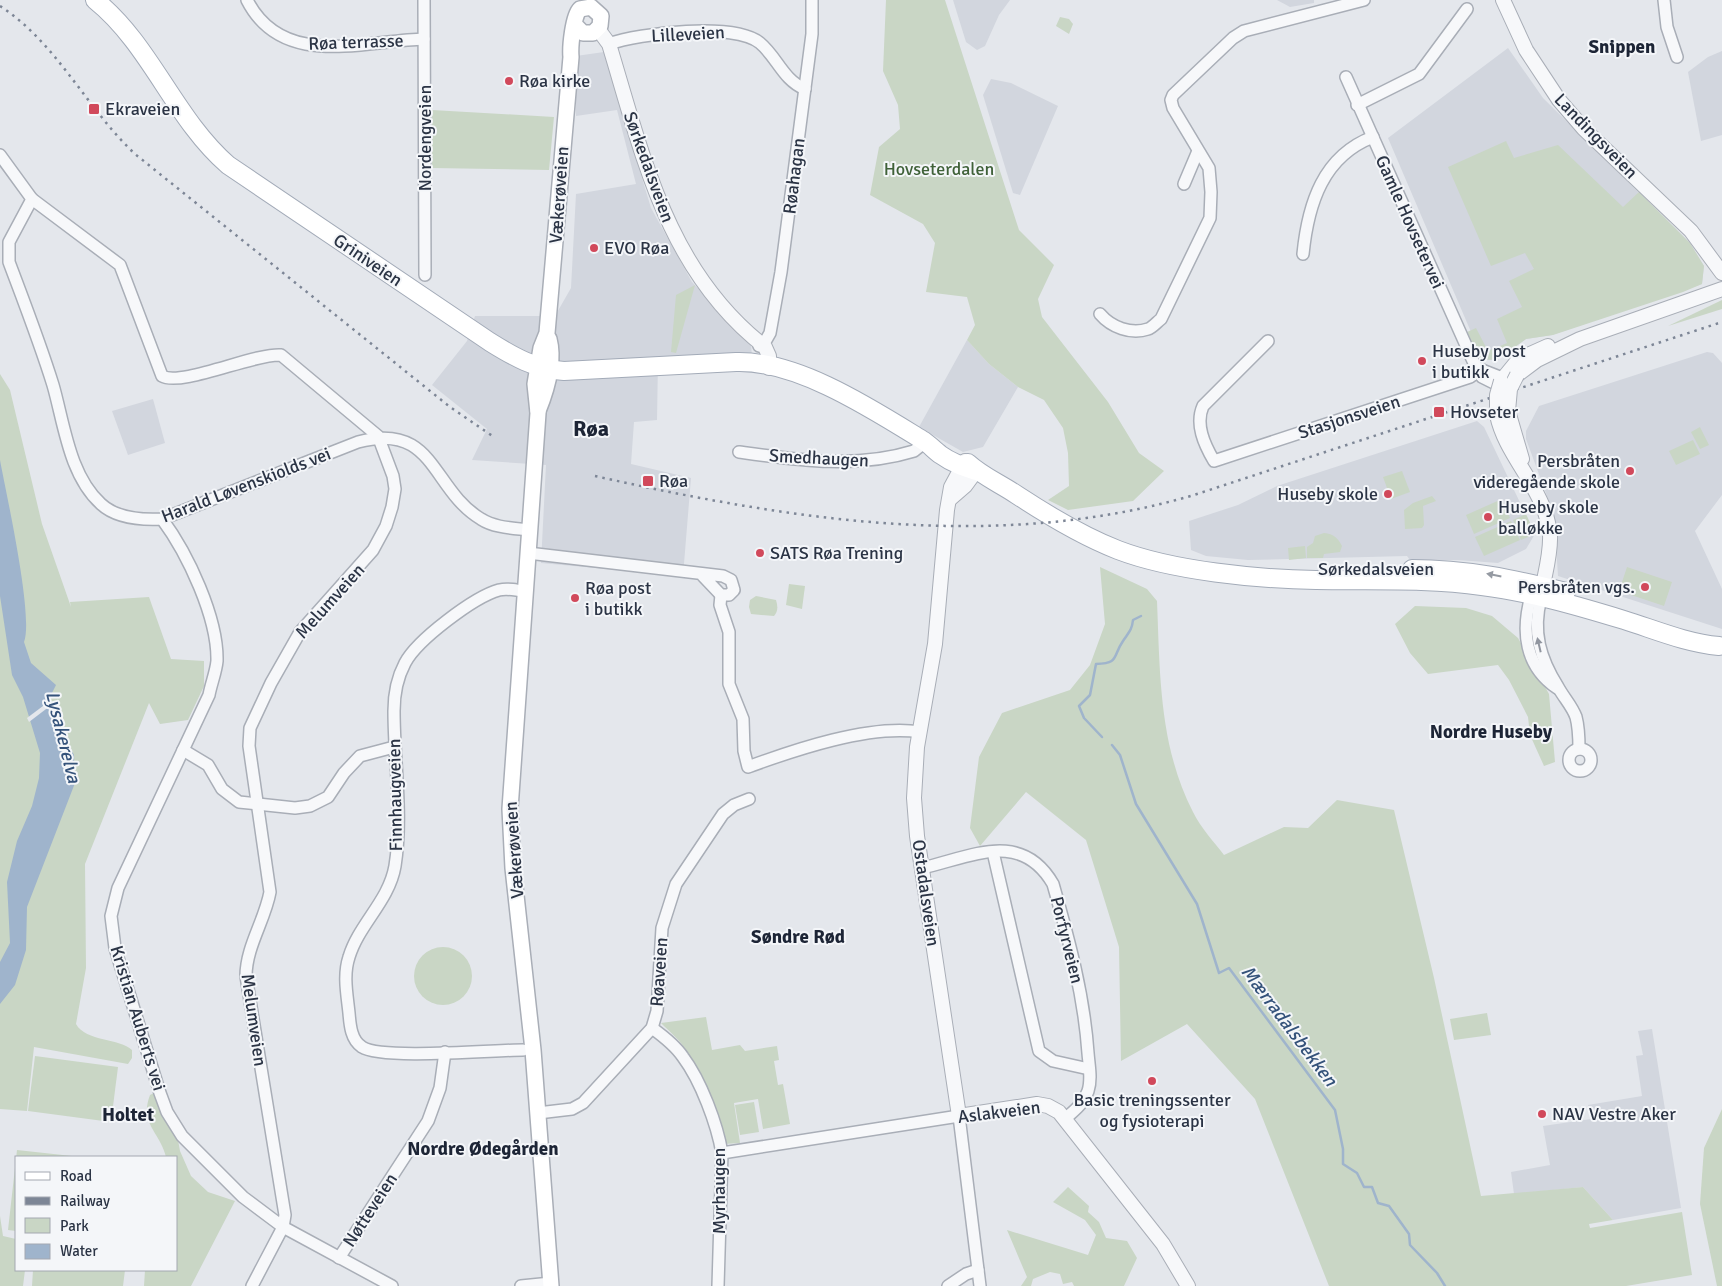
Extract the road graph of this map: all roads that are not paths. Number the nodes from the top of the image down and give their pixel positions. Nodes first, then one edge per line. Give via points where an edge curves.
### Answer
1 (95, 0) edge
2 (247, 0) edge
3 (424, 0) edge
4 (812, 0) edge
5 (1364, 0) edge
6 (1503, 0) edge
7 (1664, 0) edge
8 (587, 4) edge
9 (1467, 9) dead end
10 (587, 29) junction
11 (424, 39) junction
12 (609, 44) junction
13 (1677, 57) dead end
14 (1346, 76) dead end
15 (805, 89) junction
16 (1357, 105) junction
17 (1373, 137) junction
18 (1198, 151) junction
19 (0, 155) edge
20 (1184, 184) dead end
21 (32, 199) junction
22 (1303, 254) dead end
23 (1710, 258) junction
24 (1722, 273) edge
25 (425, 275) dead end
26 (1720, 289) edge
27 (1100, 314) dead end
28 (1268, 341) dead end
29 (764, 358) junction
30 (543, 369) junction
31 (1479, 370) junction
32 (1505, 380) junction
33 (378, 436) junction
34 (927, 443) junction
35 (739, 452) dead end
36 (968, 466) junction
37 (162, 519) junction
38 (529, 530) junction
39 (528, 553) junction
40 (701, 574) junction
41 (526, 592) junction
42 (1538, 593) junction
43 (721, 595) junction
44 (1721, 647) edge
45 (920, 732) junction
46 (394, 747) junction
47 (1579, 749) dead end
48 (182, 750) junction
49 (750, 799) dead end
50 (258, 805) junction
51 (993, 852) junction
52 (922, 868) junction
53 (652, 1028) junction
54 (524, 1050) dead end
55 (445, 1052) junction
56 (1089, 1069) junction
57 (538, 1113) junction
58 (959, 1116) junction
59 (1066, 1118) junction
60 (722, 1154) junction
61 (283, 1227) junction
62 (339, 1258) junction
63 (978, 1270) junction
64 (551, 1285) edge
65 (252, 1286) edge
66 (392, 1286) edge
67 (521, 1286) edge
68 (718, 1286) edge
69 (948, 1286) edge
70 (980, 1286) edge
71 (1188, 1286) edge

1 - 30 main road, Griniveien via 123,26 189,122 228,165 490,342
2 - 11 street, Røa terrasse via 274,32 305,45 336,46
3 - 11 street, Nordengveien
4 - 15 street, Røahagan via 812,34
5 - 18 street via 1254,27 1233,38 1171,100
6 - 23 street, Landingsveien via 1526,50 1559,100 1688,227
7 - 13 street via 1667,27
8 - 10 main road, Vækerøveien via 575,16
8 - 10 main road via 601,16
9 - 16 street via 1419,74
10 - 12 street, Sørkedalsveien
10 - 30 main road, Vækerøveien via 571,57 547,333 551,346
11 - 25 street, Nordengveien
12 - 15 street, Lilleveien via 635,38 711,31 740,33 758,41 788,79
12 - 29 street, Sørkedalsveien via 652,186 672,231 714,294
14 - 16 street, Gamle Hovsetervei
15 - 29 street, Røahagan via 781,274
16 - 17 street, Gamle Hovsetervei
17 - 22 street via 1347,149 1329,170 1310,214
17 - 31 street, Gamle Hovsetervei
18 - 20 street
18 - 27 street via 1209,168 1210,218 1161,319 1148,329 1129,331 1107,323
19 - 21 street
21 - 33 street via 120,265 158,369 165,378 281,355
21 - 37 street, Harald Løvenskiolds vei via 9,242 9,262 52,384 74,462 90,493 101,505 133,518
23 - 24 street, Landingsveien
23 - 26 street, Landingsveien
26 - 32 street via 1580,339
28 - 31 street, Stasjonsveien via 1203,406 1200,426 1214,461 1454,383
29 - 30 main road, Griniveien via 718,364 588,371
29 - 34 main road, Sørkedalsveien via 820,383
30 - 38 main road, Vækerøveien via 547,386 538,412
31 - 32 street
32 - 42 street, bridge via 1503,413 1549,528 1549,555
33 - 37 street, Harald Løvenskiolds vei
33 - 38 street via 403,442 425,454 456,497 482,520 498,526
33 - 50 street, Melumveien via 394,483 392,507 383,532 366,560 300,632 257,712 250,728 248,746
34 - 35 street, Smedhaugen via 914,451 872,461 825,461
34 - 36 main road, Sørkedalsveien via 939,454
36 - 42 main road, Sørkedalsveien via 1057,520 1120,551 1152,561 1209,570 1435,569 1487,574
36 - 45 street, Ostadalsveien via 965,486 950,500 946,515 932,663
37 - 48 street, Kristian Auberts vei via 190,563 203,596 217,662 209,695
38 - 39 main road, Vækerøveien
39 - 40 street
39 - 41 main road, Vækerøveien
40 - 43 street
40 - 43 street via 731,580 734,590 729,595
41 - 46 street, Finnhaugveien via 500,590 478,600 414,650 405,662 394,693
41 - 57 main road, Vækerøveien via 512,744 510,818
42 - 44 main road, Sørkedalsveien via 1647,616
42 - 47 street via 1538,646 1544,663 1576,717
43 - 45 street via 720,604 729,632 729,684 743,719 748,767 845,737
45 - 52 street, Ostadalsveien via 914,798
46 - 50 street via 360,756 328,797 320,802 295,808
46 - 55 street, Finnhaugveien via 397,831 394,869 377,909 349,958 346,987 351,1030 359,1044 370,1051
48 - 50 street via 208,765 229,796 239,802
48 - 61 street, Kristian Auberts vei via 118,888 111,916 114,948 160,1093 174,1125 193,1149 243,1197
49 - 53 street, Røaveien via 734,804 723,814 676,884 662,928
50 - 61 street, Melumveien via 270,892 265,916 248,956 246,976 284,1207
51 - 52 street, Porfyrveien
51 - 56 street via 1039,1051 1053,1061
51 - 56 street, Porfyrveien via 1012,851 1028,856 1053,884 1075,960
52 - 58 street, Ostadalsveien
53 - 57 street, Røaveien via 583,1103 572,1109
53 - 60 street, Myrhaugen via 683,1056 692,1072 716,1128
54 - 55 street, Finnhaugveien
55 - 62 street, Nøtteveien via 440,1088 428,1121
56 - 59 street, Porfyrveien via 1090,1084 1085,1097
57 - 64 main road, Vækerøveien
58 - 59 street, Aslakveien via 1037,1104 1052,1107
58 - 60 street, Aslakveien
58 - 63 street, Ostadalsveien
59 - 71 street, Aslakveien via 1163,1244
60 - 68 street, Myrhaugen
61 - 62 street, Kristian Auberts vei
61 - 65 street, Melumveien
62 - 66 street, Kristian Auberts vei
63 - 69 street
63 - 70 street, Ostadalsveien
64 - 67 street

